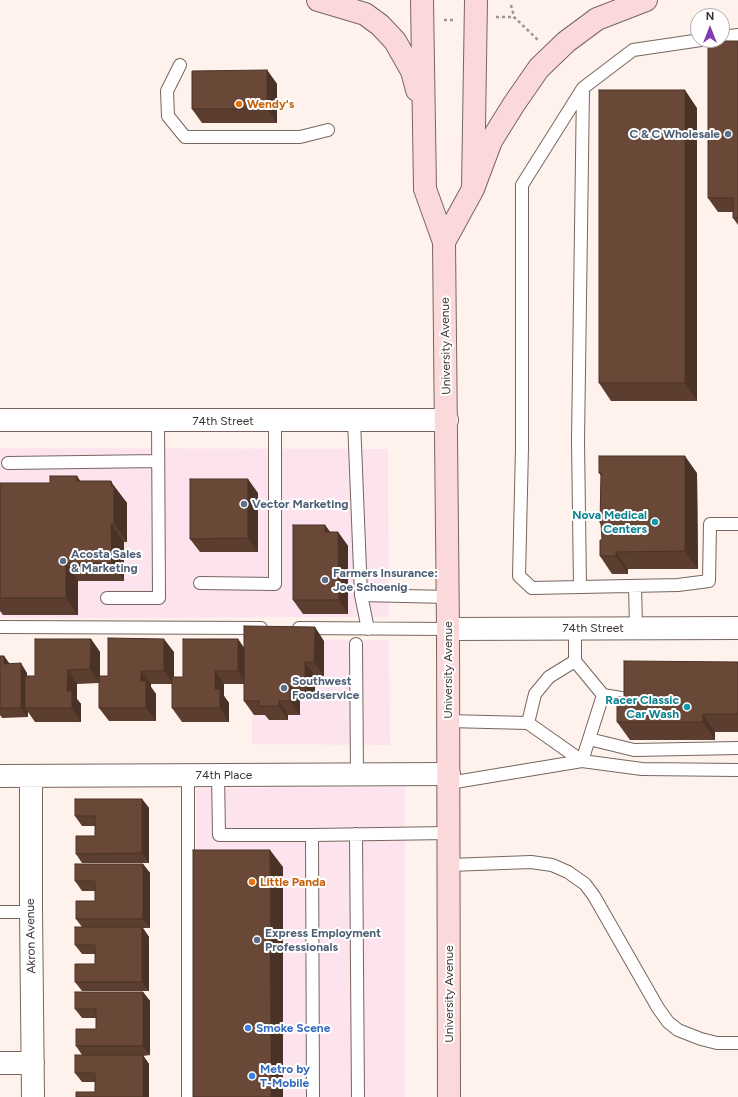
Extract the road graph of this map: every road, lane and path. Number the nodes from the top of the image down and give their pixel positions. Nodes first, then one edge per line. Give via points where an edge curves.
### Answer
1 (318, 0) edge
2 (422, 0) edge
3 (476, 0) edge
4 (646, 0) edge
5 (511, 5) dead end
6 (514, 17) junction
7 (496, 18) dead end
8 (690, 42) edge
9 (540, 43) dead end
10 (180, 65) dead end
11 (583, 88) junction
12 (423, 110) junction
13 (328, 130) dead end
14 (473, 189) junction
15 (444, 242) junction
16 (0, 420) edge
17 (158, 420) junction
18 (354, 420) junction
19 (447, 420) junction
20 (275, 421) junction
21 (158, 461) junction
22 (8, 463) dead end
23 (738, 524) edge
24 (200, 583) dead end
25 (635, 586) junction
26 (580, 587) junction
27 (361, 595) junction
28 (448, 597) junction
29 (108, 598) dead end
30 (0, 627) edge
31 (273, 628) edge
32 (289, 628) edge
33 (368, 628) junction
34 (574, 628) junction
35 (636, 628) junction
36 (738, 628) edge
37 (448, 629) junction
38 (356, 644) dead end
39 (574, 661) junction
40 (603, 696) junction
41 (636, 700) edge
42 (448, 722) junction
43 (528, 723) junction
44 (589, 739) junction
45 (738, 748) edge
46 (582, 761) junction
47 (738, 770) edge
48 (357, 774) junction
49 (188, 775) junction
50 (218, 775) junction
51 (0, 776) edge
52 (31, 776) junction
53 (449, 778) junction
54 (449, 833) junction
55 (356, 834) junction
56 (312, 835) junction
57 (449, 865) junction
58 (0, 912) edge
59 (30, 912) junction
60 (738, 1043) edge
61 (0, 1063) edge
62 (33, 1063) junction
63 (33, 1097) edge
64 (188, 1097) edge
65 (313, 1097) edge
66 (358, 1097) edge
67 (449, 1097) edge

1 - 12 main road via 365,14 380,25 395,41 412,71
2 - 12 main road, University Avenue
3 - 14 main road, University Avenue
4 - 14 main road via 597,19 566,42 539,68 491,141
5 - 6 path
6 - 7 path
6 - 9 path
8 - 11 lane via 633,50
10 - 13 lane via 167,91 168,116 185,137 300,137
11 - 26 lane via 578,441
11 - 26 lane via 522,185 522,448 519,576 532,588
12 - 15 main road, University Avenue via 425,189
14 - 15 main road, University Avenue
15 - 19 main road, University Avenue
16 - 17 street, 74th Street
17 - 20 street, 74th Street
17 - 21 lane
18 - 19 street, 74th Street
18 - 20 street, 74th Street
18 - 27 lane
19 - 28 main road, University Avenue
20 - 24 lane via 275,584
21 - 22 lane
21 - 29 lane via 159,598
23 - 25 lane via 710,524 709,581
25 - 26 lane
25 - 35 lane
27 - 28 lane
27 - 33 lane
28 - 37 main road, University Avenue
30 - 31 lane
32 - 33 lane
33 - 37 lane
34 - 35 street, 74th Street
34 - 37 street, 74th Street
34 - 39 lane
35 - 36 street, 74th Street
37 - 42 main road, University Avenue
38 - 48 lane
39 - 40 lane
39 - 43 lane via 549,677 535,694
40 - 41 lane
40 - 44 lane
42 - 43 lane
42 - 53 main road, University Avenue
43 - 46 lane
44 - 45 lane via 634,750
44 - 46 lane
46 - 47 lane via 642,769
46 - 53 lane
48 - 50 street, 74th Place
48 - 53 street, 74th Place
49 - 50 street, 74th Place
49 - 52 street, 74th Place
49 - 64 lane
50 - 56 lane via 219,835
51 - 52 street, 74th Place
52 - 59 street, Akron Avenue
53 - 54 main road, University Avenue
54 - 55 lane
54 - 57 main road, University Avenue
55 - 56 lane
55 - 66 lane
56 - 65 lane
57 - 60 lane via 531,862 552,865 568,872 585,884 594,896 668,1022 678,1030 701,1040
57 - 67 main road, University Avenue
58 - 59 lane
59 - 62 street, Akron Avenue
61 - 62 street
62 - 63 street, Akron Avenue

